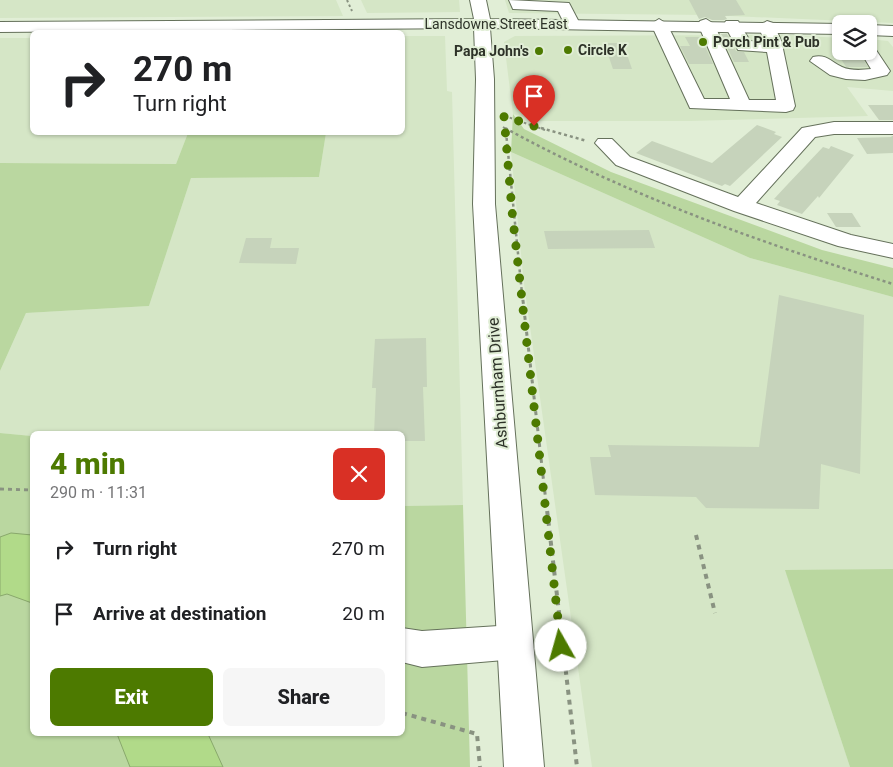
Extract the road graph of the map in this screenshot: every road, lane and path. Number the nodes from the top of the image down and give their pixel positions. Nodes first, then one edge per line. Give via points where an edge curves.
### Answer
1 (347, 0) edge
2 (517, 0) edge
3 (566, 3) edge
4 (480, 12) edge
5 (354, 16) dead end
6 (572, 24) junction
7 (659, 24) junction
8 (706, 24) junction
9 (732, 24) junction
10 (767, 26) junction
11 (0, 27) edge
12 (832, 29) edge
13 (893, 31) edge
14 (877, 40) edge
15 (776, 47) junction
16 (876, 60) edge
17 (819, 62) dead end
18 (742, 105) junction
19 (500, 118) junction
20 (893, 128) edge
21 (605, 143) joint
22 (742, 206) junction
23 (893, 251) edge
24 (893, 284) edge
25 (0, 490) edge
26 (30, 490) edge
27 (696, 535) dead end
28 (715, 613) dead end
29 (515, 642) junction
30 (405, 646) edge
31 (405, 714) edge
32 (480, 767) edge
33 (524, 767) edge
34 (577, 767) edge

1 - 5 path
2 - 3 main road via 518,6
3 - 6 main road
4 - 6 main road, Lansdowne Street East
4 - 11 main road, Lansdowne Street East
4 - 19 main road, Ashburnham Drive via 485,79
6 - 7 main road, Lansdowne Street East
7 - 8 main road, Lansdowne Street East
7 - 18 main road via 697,104
8 - 9 main road, Lansdowne Street East
8 - 18 main road
9 - 10 main road, Lansdowne Street East
9 - 15 main road via 744,46
10 - 12 main road, Lansdowne Street East
10 - 15 main road
13 - 14 main road
15 - 18 main road via 775,59 786,106
16 - 17 main road via 881,71 876,74 850,74 835,70 826,62
19 - 21 path via 578,140
19 - 24 path via 532,144 698,218 787,252
19 - 29 main road, Ashburnham Drive via 484,204
19 - 34 path
20 - 22 main road via 834,128 810,132
21 - 22 main road via 623,162
22 - 23 main road via 846,241
25 - 26 path
27 - 28 path
29 - 30 main road via 422,650
29 - 33 main road, Ashburnham Drive
31 - 32 path via 477,734

